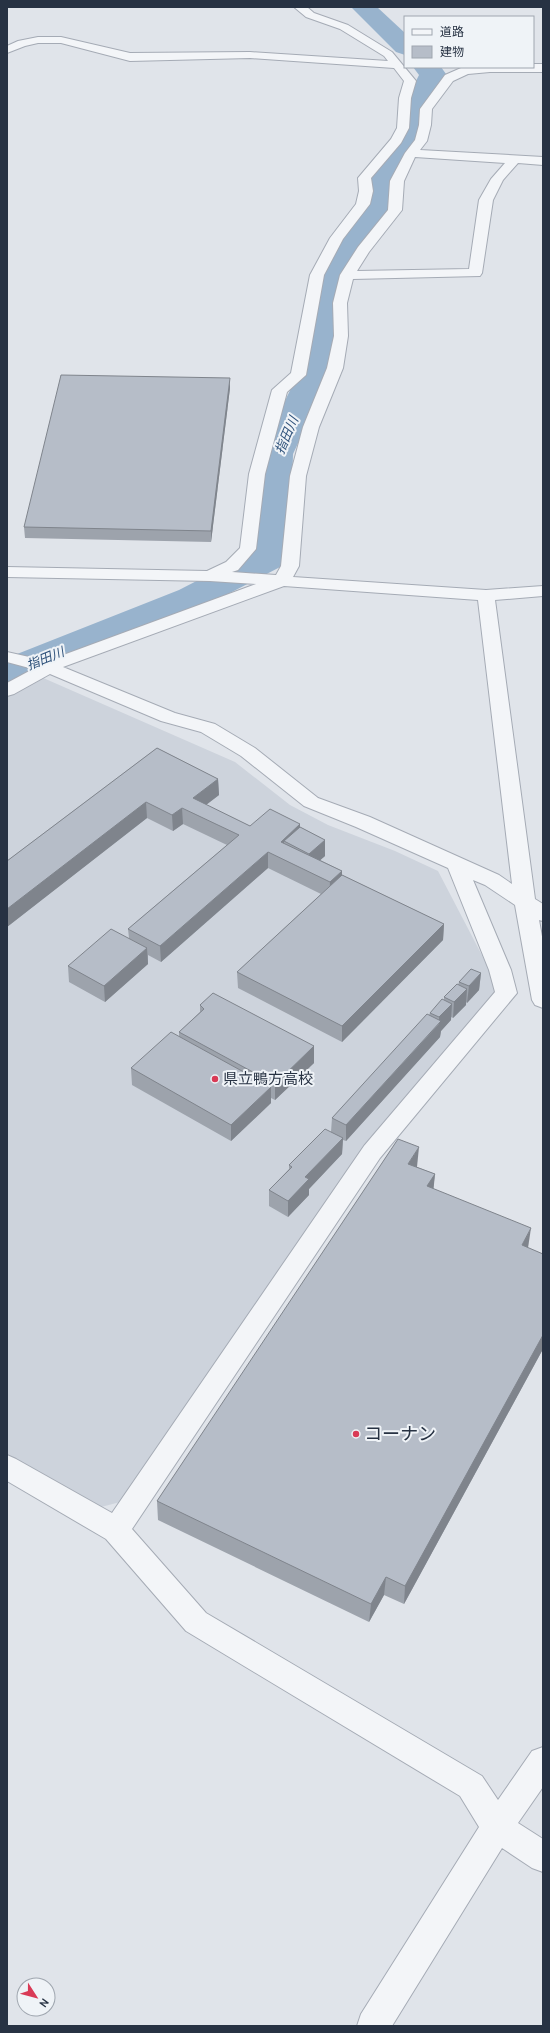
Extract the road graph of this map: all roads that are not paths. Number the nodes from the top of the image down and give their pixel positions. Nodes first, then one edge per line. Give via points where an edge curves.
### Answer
1 (300, 7) edge
2 (7, 50) edge
3 (395, 65) junction
4 (543, 68) edge
5 (428, 81) junction
6 (411, 153) junction
7 (514, 160) junction
8 (543, 161) edge
9 (347, 275) junction
10 (7, 572) edge
11 (210, 576) junction
12 (282, 581) junction
13 (543, 591) edge
14 (486, 595) junction
15 (7, 657) edge
16 (48, 667) junction
17 (7, 690) edge
18 (457, 865) junction
19 (525, 902) junction
20 (543, 914) edge
21 (543, 1000) edge
22 (7, 1467) edge
23 (116, 1530) junction
24 (543, 1761) edge
25 (497, 1827) junction
26 (543, 1857) edge
27 (373, 2026) edge

1 - 3 street via 310,15 344,27 388,54
2 - 3 street via 22,43 38,40 61,40 130,57 250,55
3 - 5 street
4 - 5 street via 490,68 465,71 450,78
5 - 6 street via 425,125 421,141
5 - 11 street via 405,98 403,128 397,140 364,178 366,191 363,204 337,238 317,275 298,375 280,390 257,474 248,549 232,566
6 - 7 street
6 - 9 street via 397,181 395,210
7 - 8 street
7 - 9 street via 497,179 486,200 475,273
9 - 12 street via 340,304 341,336 335,368 311,428 298,476 290,566
10 - 11 street
11 - 12 street
12 - 14 street
12 - 16 street
13 - 14 street
14 - 19 street
15 - 16 street
16 - 17 street
16 - 18 street via 168,717 208,728 248,752 311,802
18 - 19 street via 492,880
18 - 23 street via 500,970 506,993 372,1152
19 - 20 street
19 - 21 street
22 - 23 street
23 - 25 street via 196,1622 471,1786
24 - 25 street
25 - 26 street
25 - 27 street

